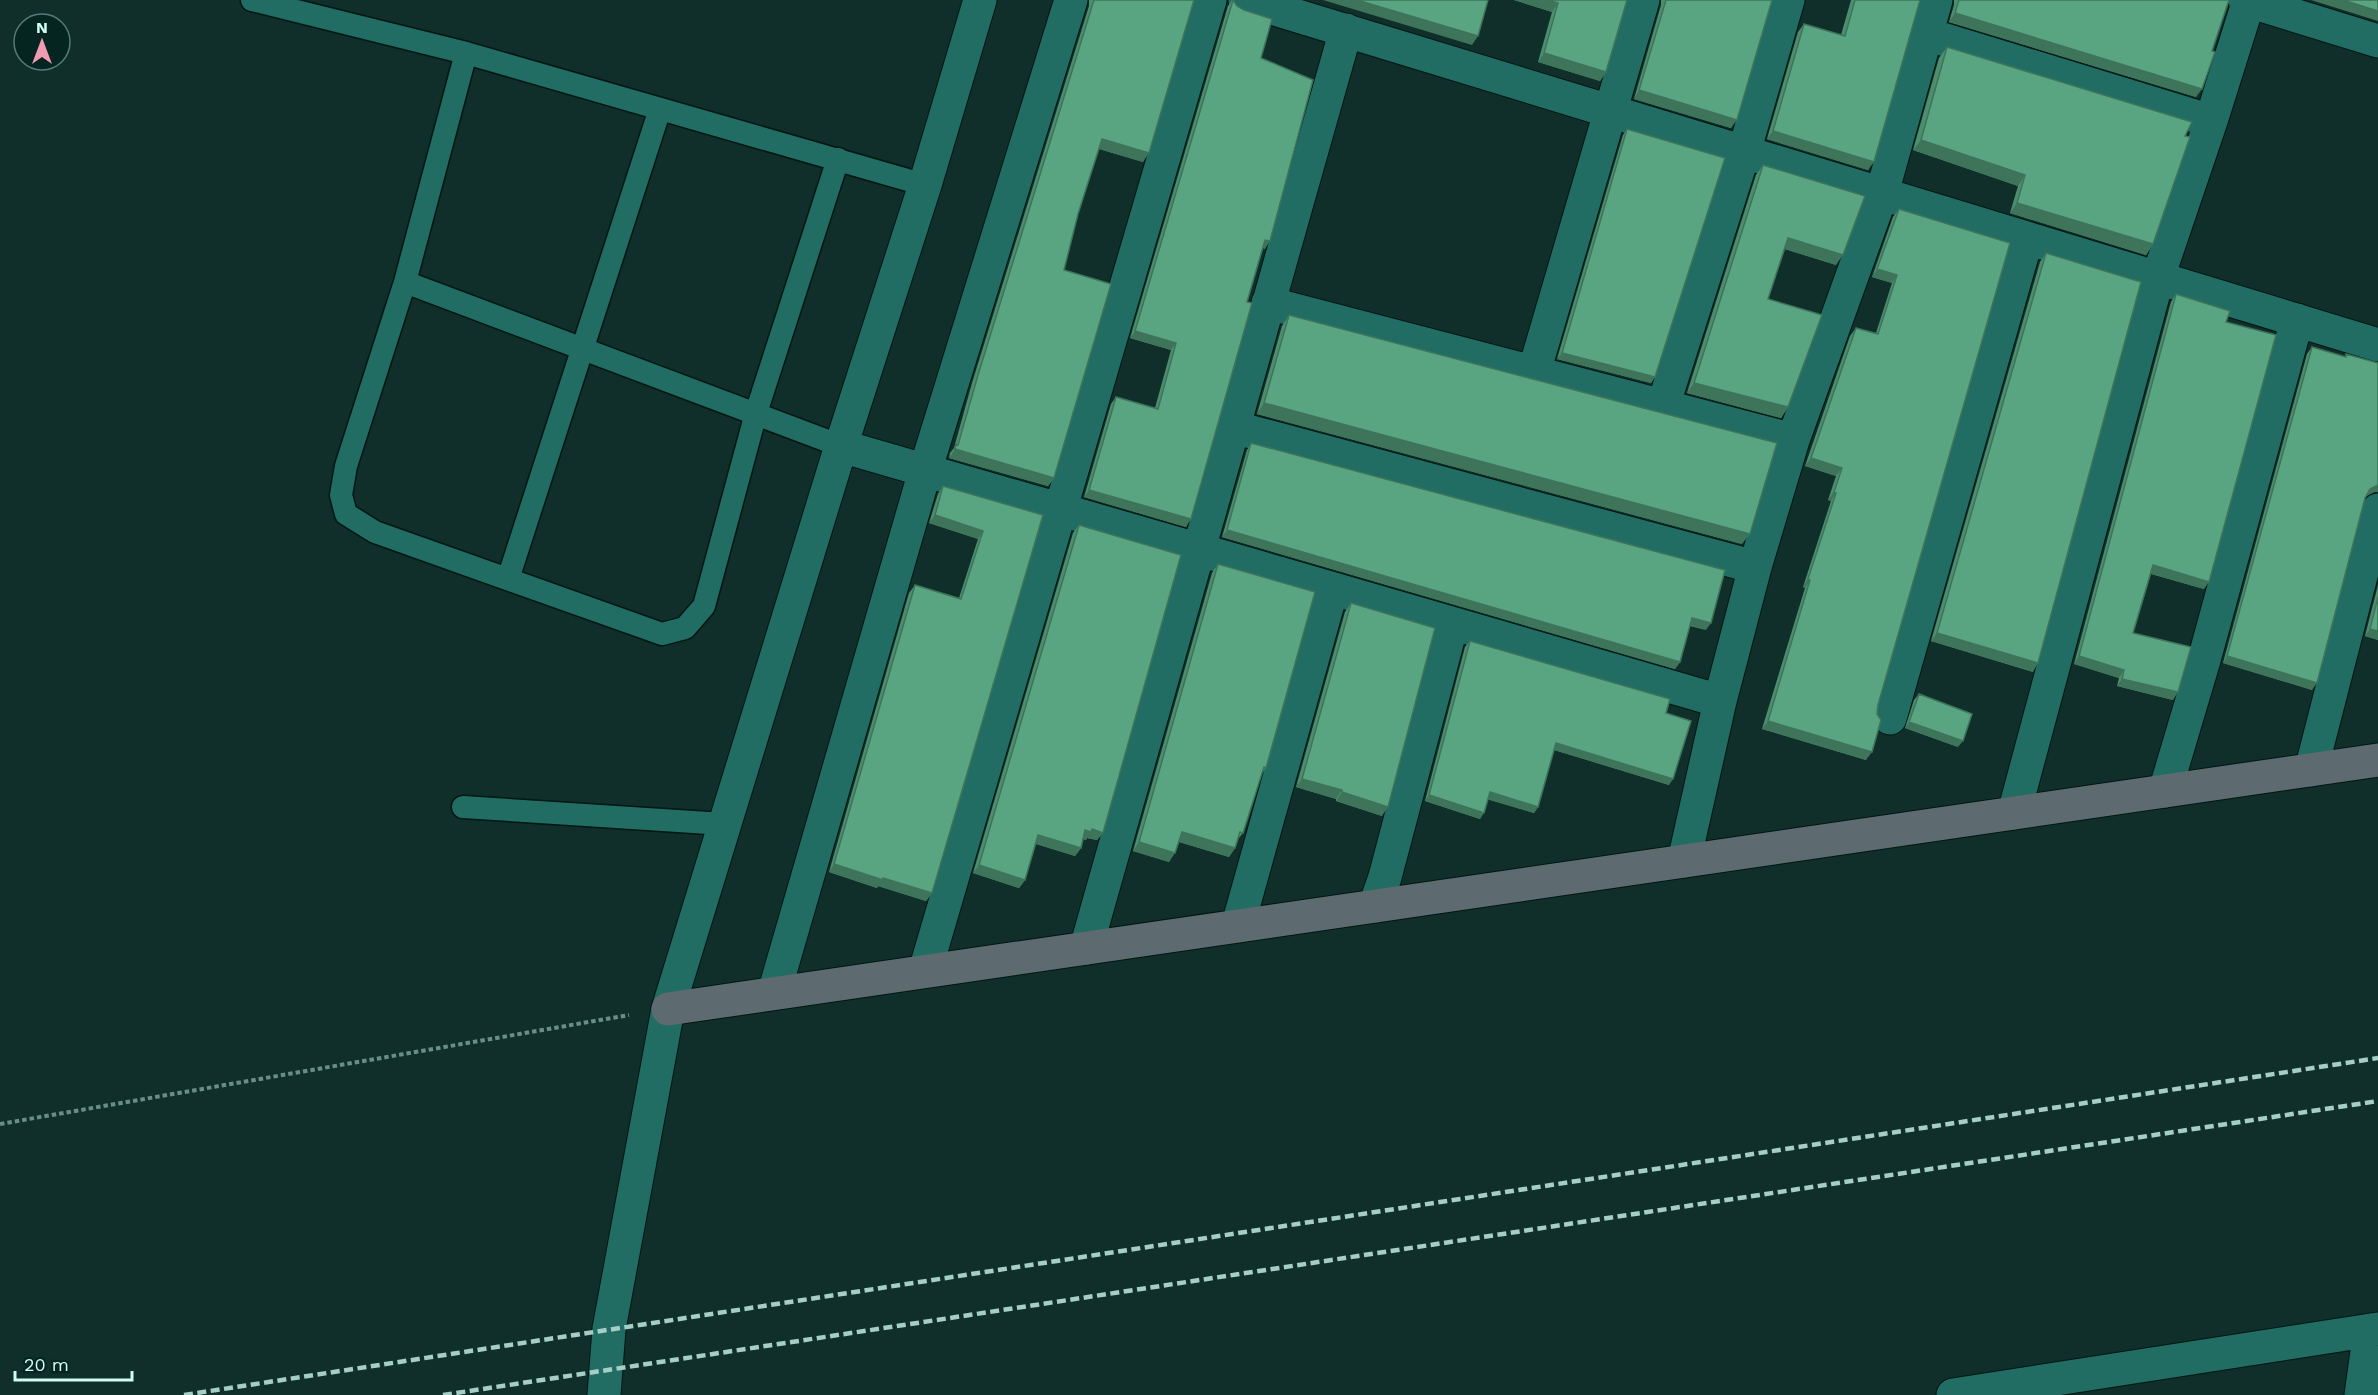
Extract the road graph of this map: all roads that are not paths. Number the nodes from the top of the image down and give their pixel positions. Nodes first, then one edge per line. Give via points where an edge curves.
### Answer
1 (252, 0) edge
2 (980, 0) edge
3 (1071, 0) edge
4 (1210, 0) edge
5 (1245, 0) edge
6 (1643, 0) edge
7 (1788, 0) edge
8 (1936, 0) edge
9 (2248, 0) edge
10 (1346, 30) junction
11 (1926, 34) junction
12 (2376, 34) edge
13 (466, 53) junction
14 (660, 109) junction
15 (1611, 111) junction
16 (2211, 121) junction
17 (1744, 152) junction
18 (838, 159) junction
19 (926, 185) junction
20 (1882, 193) junction
21 (2027, 238) junction
22 (2158, 277) junction
23 (405, 282) junction
24 (1268, 303) junction
25 (2297, 320) junction
26 (2378, 345) edge
27 (583, 349) junction
28 (1534, 372) junction
29 (1663, 406) junction
30 (756, 413) junction
31 (1233, 427) junction
32 (1793, 440) junction
33 (841, 446) junction
34 (925, 471) junction
35 (1060, 510) junction
36 (2378, 510) edge
37 (1198, 550) junction
38 (1755, 567) junction
39 (508, 579) junction
40 (1332, 589) junction
41 (1452, 624) junction
42 (1720, 701) junction
43 (1890, 718) dead end
44 (2378, 760) edge
45 (2311, 770) junction
46 (2165, 791) junction
47 (463, 807) dead end
48 (2014, 813) junction
49 (724, 824) junction
50 (1684, 861) junction
51 (1375, 906) junction
52 (1238, 925) junction
53 (1086, 948) junction
54 (926, 971) junction
55 (774, 993) junction
56 (668, 1009) junction
57 (2374, 1330) edge
58 (604, 1395) edge
59 (1953, 1395) edge
60 (2361, 1395) edge

1 - 13 lane
2 - 19 street
3 - 34 street
4 - 35 street
5 - 10 street
6 - 15 street
7 - 17 street
8 - 11 street
9 - 12 street
9 - 16 street
10 - 15 street
10 - 24 street
11 - 16 street
11 - 20 street
13 - 14 lane
13 - 23 lane
14 - 18 lane
14 - 27 lane
15 - 17 street
15 - 28 street
16 - 22 street
17 - 20 street
17 - 29 street
18 - 19 lane
18 - 30 lane
19 - 33 street
20 - 21 street
20 - 32 street
21 - 22 street
21 - 43 street
22 - 25 street
22 - 48 street
23 - 27 lane
23 - 39 lane via 346,466 341,495 346,514 375,532
24 - 28 street
24 - 31 street
25 - 26 street
25 - 46 street
27 - 30 lane
27 - 39 lane
28 - 29 street
29 - 32 street
30 - 33 lane
30 - 39 lane via 704,606 686,628 662,634
31 - 37 street
31 - 38 street
32 - 38 street
33 - 34 street
33 - 49 street
34 - 35 street
34 - 55 street
35 - 37 street
35 - 54 street
36 - 45 street
37 - 40 street
37 - 53 street
38 - 42 street
40 - 41 street
40 - 52 street
41 - 42 street
41 - 51 street
42 - 50 street
44 - 45 street
45 - 46 street
46 - 48 street
47 - 49 lane
48 - 50 street
49 - 56 street
50 - 51 street
51 - 52 street
52 - 53 street
53 - 54 street
54 - 55 street
55 - 56 street
56 - 58 street via 609,1329
57 - 59 street
57 - 60 street

